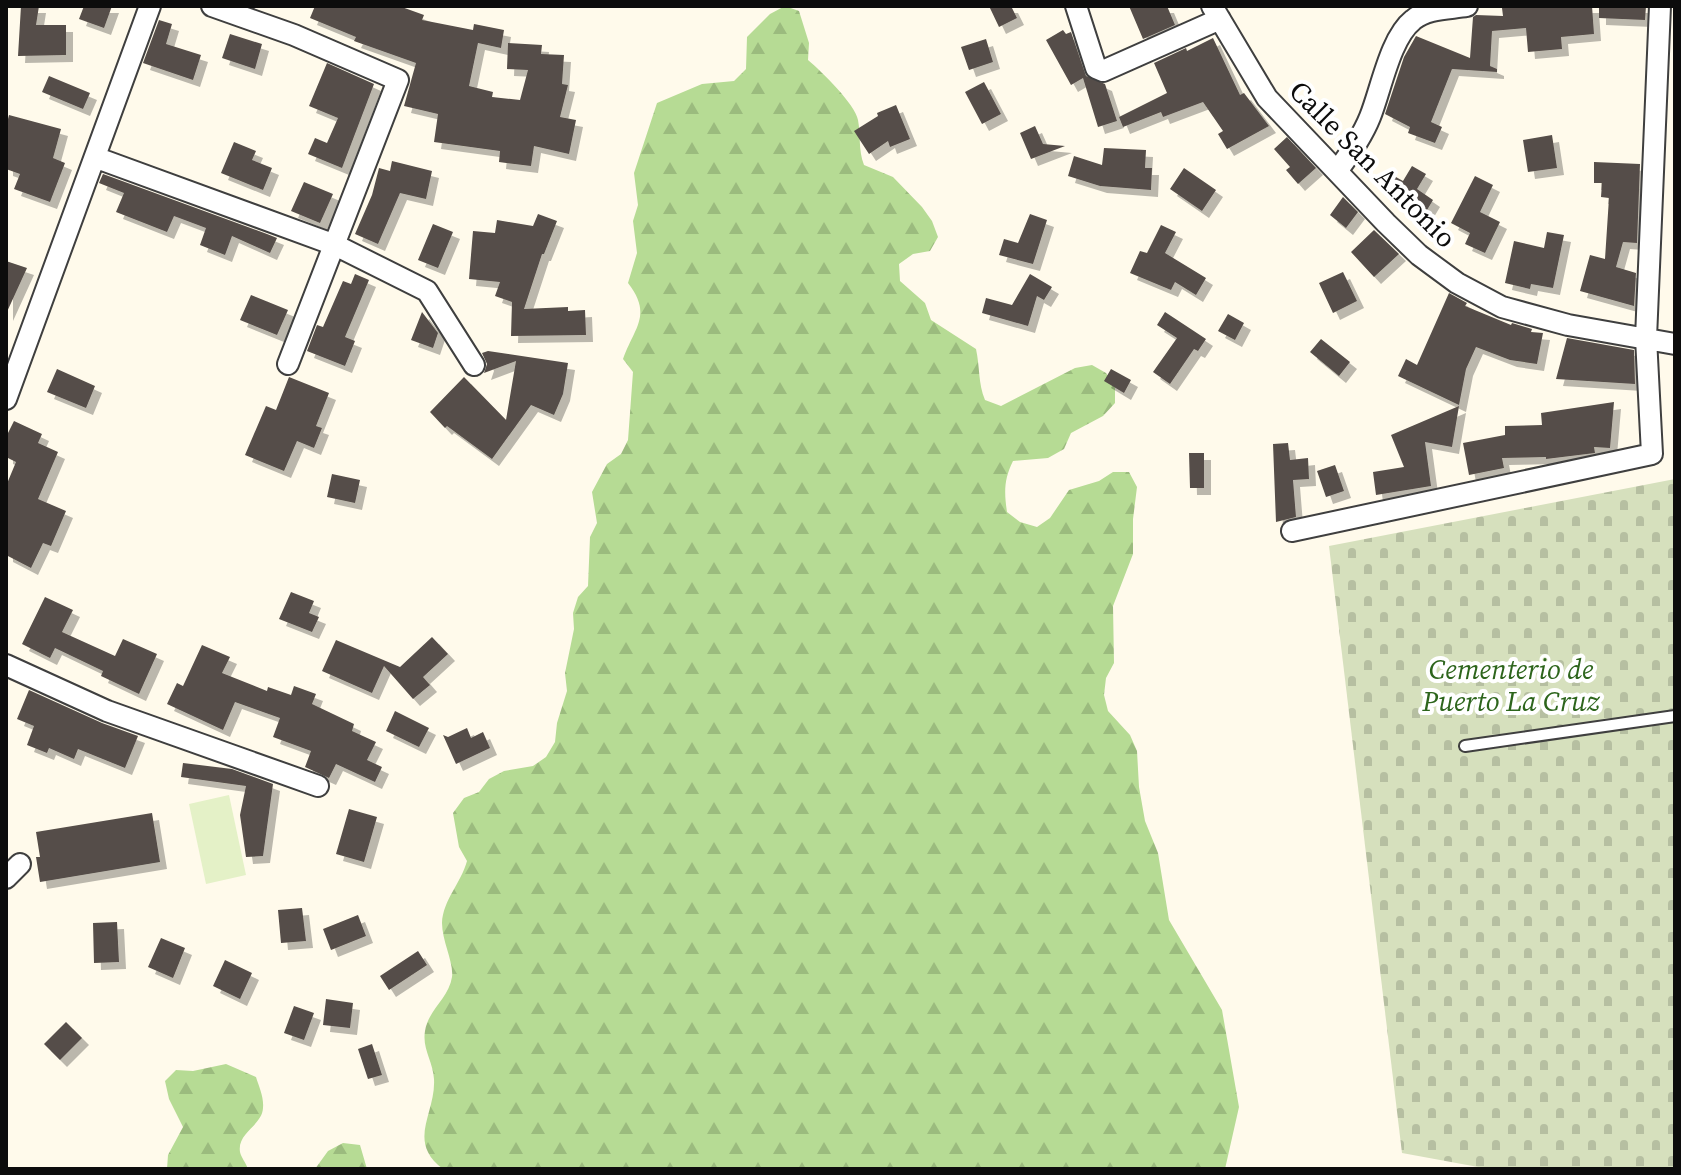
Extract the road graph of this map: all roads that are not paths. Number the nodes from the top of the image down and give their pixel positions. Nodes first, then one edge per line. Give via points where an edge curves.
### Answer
1 (150, 6) edge
2 (212, 6) edge
3 (1076, 6) edge
4 (1467, 6) edge
5 (1660, 6) edge
6 (1216, 13) edge
7 (97, 158) junction
8 (1337, 171) junction
9 (335, 245) junction
10 (1646, 338) junction
11 (1675, 344) edge
12 (288, 364) dead end
13 (474, 365) dead end
14 (6, 399) edge
15 (1292, 531) dead end
16 (6, 665) edge
17 (1675, 716) edge
18 (1465, 746) dead end
19 (318, 786) dead end

1 - 7 street
2 - 9 street via 398,80
3 - 6 street via 1096,68 1103,71
4 - 8 street via 1426,12 1411,21 1369,121
5 - 10 street
6 - 8 street, Calle San Antonio via 1267,98
7 - 9 street
7 - 14 street
8 - 10 street, Calle San Antonio via 1419,255 1479,297 1568,325
9 - 12 street
9 - 13 street via 427,291
10 - 11 street, Calle San Antonio
10 - 15 street via 1652,454
16 - 19 street via 107,711
17 - 18 lane

